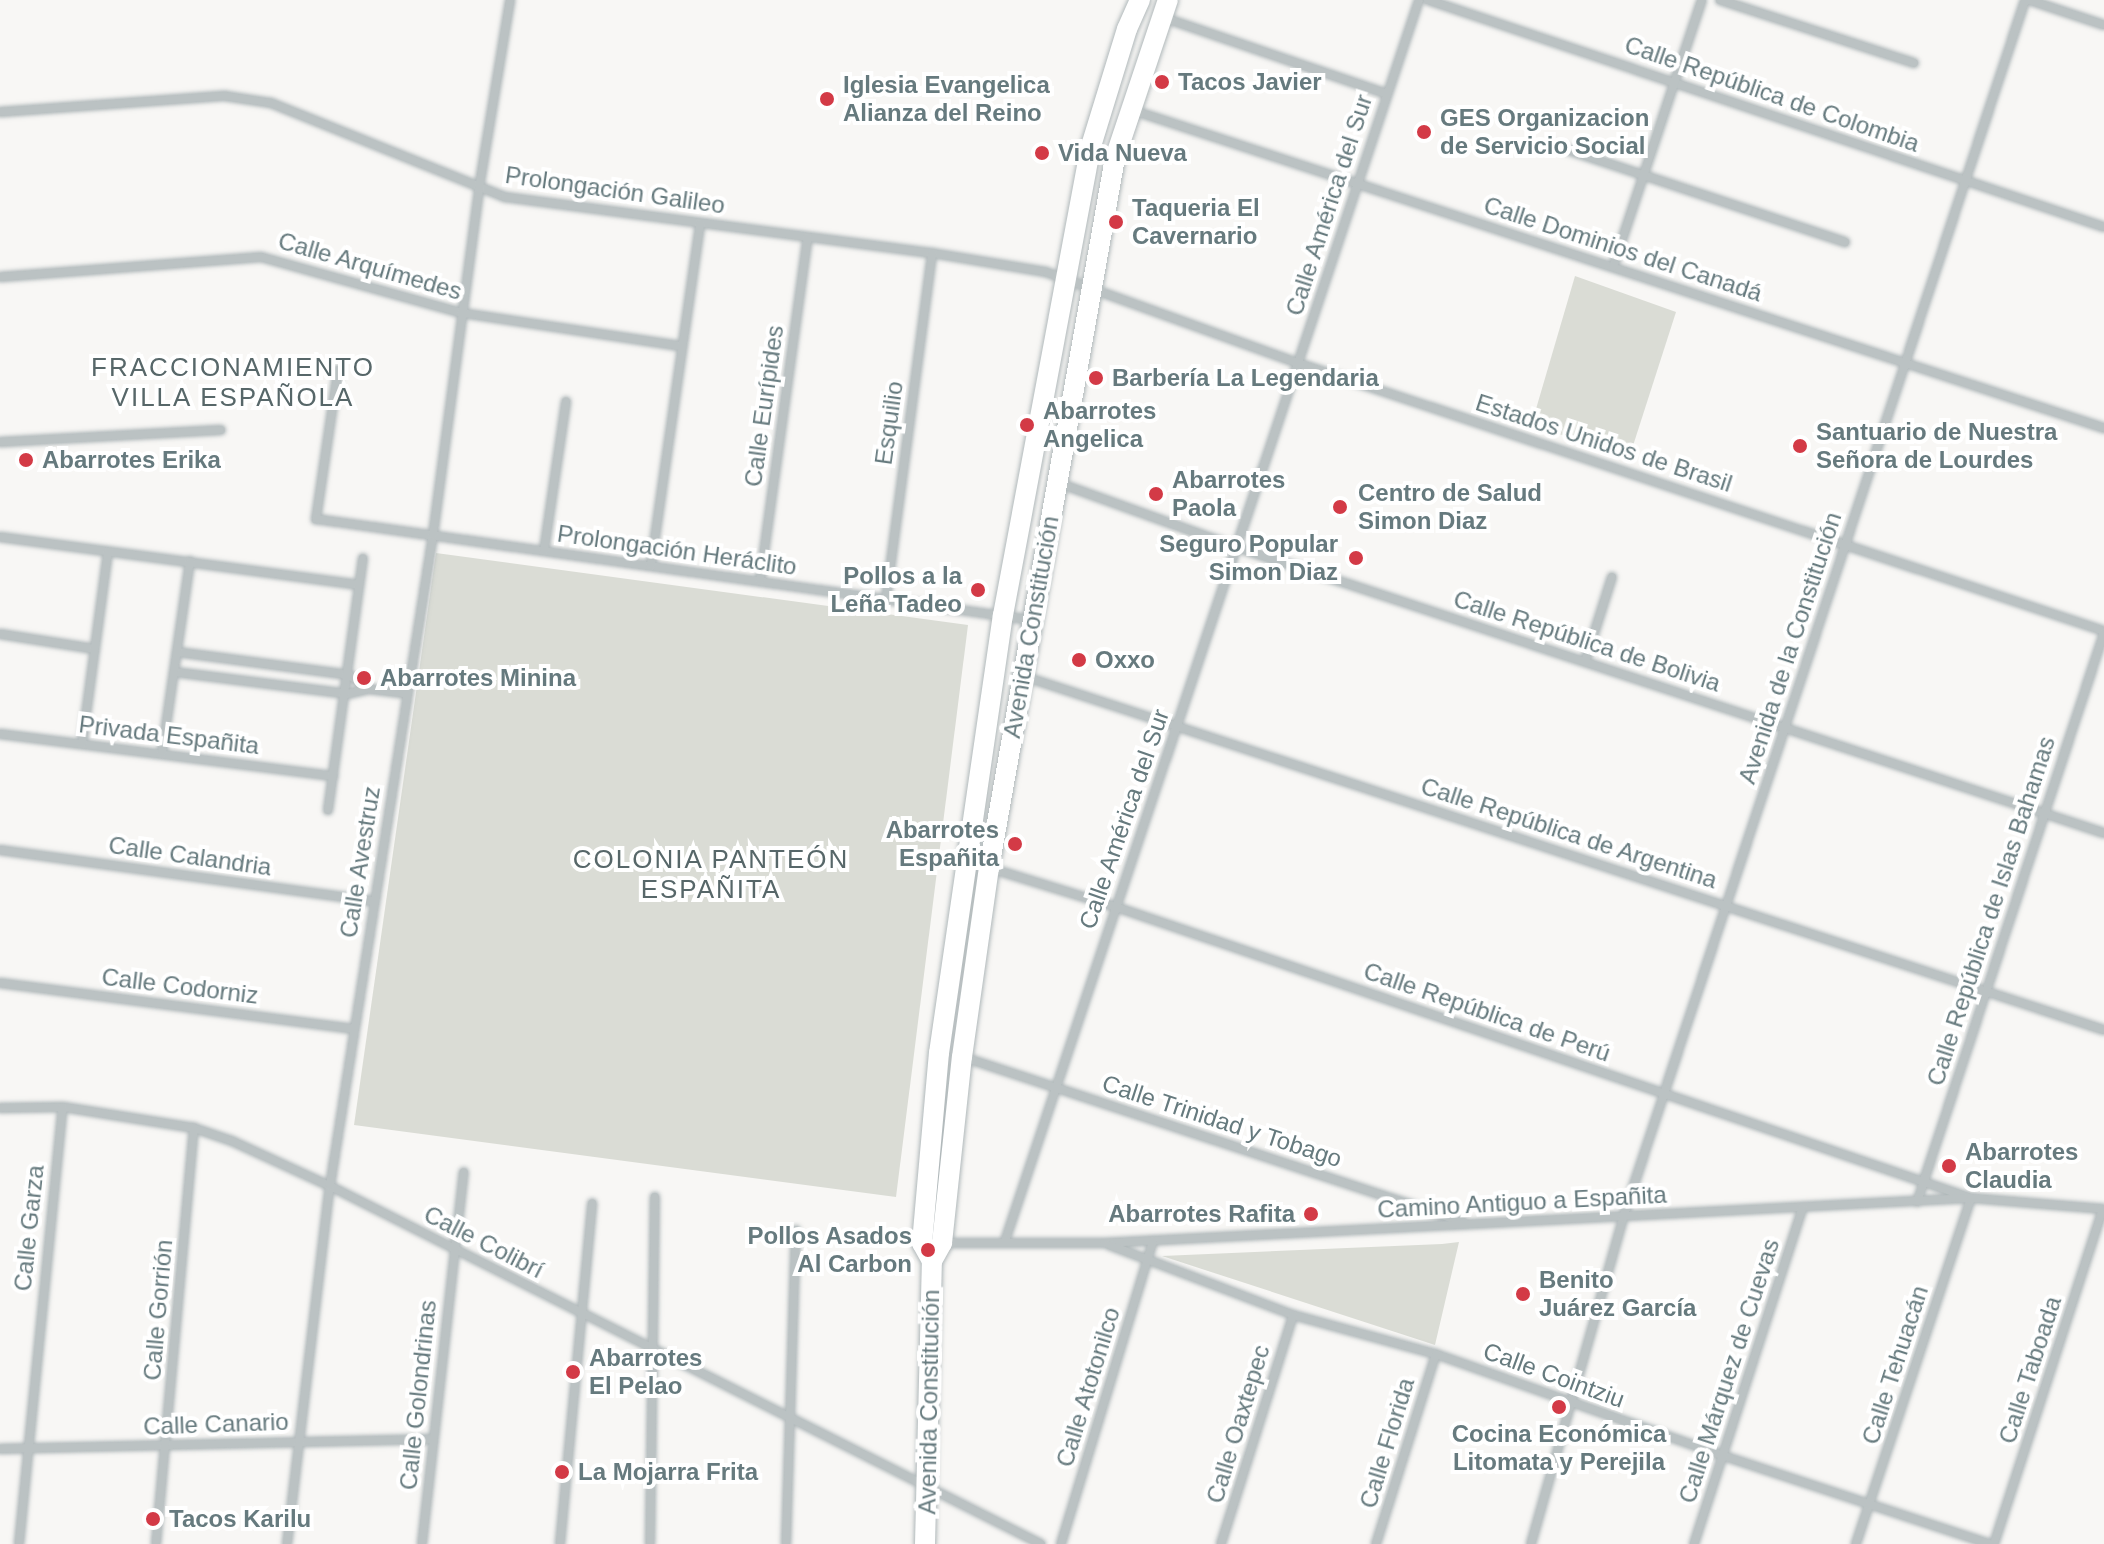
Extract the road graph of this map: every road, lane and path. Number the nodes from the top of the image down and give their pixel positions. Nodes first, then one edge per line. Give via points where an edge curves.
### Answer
1 (510, 0) edge
2 (1140, 0) edge
3 (1419, 0) edge
4 (1428, 0) edge
5 (1702, 0) edge
6 (1720, 0) edge
7 (2027, 0) edge
8 (1165, 8) edge
9 (2104, 25) edge
10 (1914, 63) dead end
11 (1674, 83) junction
12 (1387, 94) junction
13 (1129, 109) junction
14 (0, 112) edge
15 (1550, 144) dead end
16 (1643, 175) junction
17 (1966, 180) junction
18 (1358, 183) junction
19 (479, 188) junction
20 (700, 224) junction
21 (2104, 227) edge
22 (808, 237) junction
23 (1845, 242) dead end
24 (932, 253) junction
25 (1613, 267) junction
26 (0, 277) edge
27 (1067, 280) junction
28 (1092, 291) junction
29 (462, 313) junction
30 (680, 346) junction
31 (1298, 363) junction
32 (1905, 363) junction
33 (338, 370) dead end
34 (566, 402) dead end
35 (2104, 428) edge
36 (221, 430) dead end
37 (0, 442) edge
38 (1058, 483) junction
39 (433, 535) junction
40 (0, 537) edge
41 (1845, 545) junction
42 (1236, 547) junction
43 (544, 551) junction
44 (108, 552) junction
45 (363, 558) dead end
46 (190, 561) junction
47 (651, 565) junction
48 (1612, 577) dead end
49 (760, 581) junction
50 (358, 585) junction
51 (886, 599) junction
52 (1003, 615) junction
53 (1032, 621) junction
54 (2104, 632) edge
55 (0, 634) edge
56 (95, 649) junction
57 (177, 652) junction
58 (1585, 662) junction
59 (174, 672) junction
60 (349, 675) junction
61 (1021, 676) junction
62 (369, 689) junction
63 (347, 694) junction
64 (407, 694) junction
65 (1177, 725) junction
66 (1785, 728) junction
67 (0, 734) edge
68 (82, 744) junction
69 (162, 753) junction
70 (333, 776) junction
71 (328, 810) dead end
72 (2045, 813) junction
73 (2104, 833) edge
74 (0, 850) edge
75 (989, 868) junction
76 (374, 901) junction
77 (1726, 906) junction
78 (1116, 907) junction
79 (0, 983) edge
80 (1986, 991) junction
81 (354, 1029) junction
82 (2104, 1030) edge
83 (962, 1057) junction
84 (1055, 1086) junction
85 (1664, 1094) junction
86 (63, 1107) junction
87 (0, 1108) edge
88 (194, 1128) junction
89 (464, 1172) dead end
90 (1923, 1182) junction
91 (330, 1186) junction
92 (655, 1197) dead end
93 (1971, 1198) junction
94 (1917, 1202) junction
95 (592, 1203) dead end
96 (1802, 1209) junction
97 (2104, 1209) edge
98 (1623, 1218) junction
99 (1468, 1224) junction
100 (796, 1230) dead end
101 (1005, 1241) junction
102 (1153, 1241) junction
103 (1104, 1243) junction
104 (932, 1249) junction
105 (455, 1250) junction
106 (1148, 1262) junction
107 (584, 1314) junction
108 (1293, 1315) junction
109 (654, 1348) junction
110 (1436, 1354) junction
111 (1571, 1403) junction
112 (788, 1417) junction
113 (433, 1439) junction
114 (297, 1441) junction
115 (166, 1446) junction
116 (29, 1448) junction
117 (0, 1449) edge
118 (1724, 1456) junction
119 (927, 1489) junction
120 (1869, 1504) junction
121 (19, 1544) edge
122 (156, 1544) edge
123 (287, 1544) edge
124 (422, 1544) edge
125 (560, 1544) edge
126 (650, 1544) edge
127 (786, 1544) edge
128 (925, 1544) edge
129 (1041, 1544) edge
130 (1061, 1544) edge
131 (1221, 1544) edge
132 (1376, 1544) edge
133 (1531, 1544) edge
134 (1694, 1544) edge
135 (1856, 1544) edge
136 (1992, 1544) edge

1 - 19 street, Calle Avestruz
2 - 27 main road, Avenida Constitución via 1091,146
3 - 12 street, Calle América del Sur
4 - 11 street, Calle República de Colombia
5 - 11 street
6 - 10 street
7 - 9 street
7 - 17 street, Avenida de la Constitución
8 - 12 street
8 - 13 main road, Avenida Constitución
11 - 16 street
11 - 17 street, Calle República de Colombia
12 - 18 street, Calle América del Sur
13 - 18 street, Calle Dominios del Canadá
13 - 28 main road, Avenida Constitución
14 - 19 street, Prolongación Galileo via 225,96 271,103
15 - 16 street
16 - 23 street
16 - 25 street
17 - 21 street, Calle República de Colombia
17 - 32 street, Avenida de la Constitución
18 - 25 street, Calle Dominios del Canadá
18 - 31 street, Calle América del Sur
19 - 20 street, Prolongación Galileo via 505,197
19 - 29 street, Calle Avestruz
20 - 22 street, Prolongación Galileo
20 - 30 street
22 - 24 street, Prolongación Galileo
22 - 49 street, Calle Eurípides
24 - 27 street, Prolongación Galileo
24 - 51 street, Esquilio
25 - 32 street, Calle Dominios del Canadá
26 - 29 street, Calle Arquímedes via 261,257
27 - 28 street, Prolongación Galileo
27 - 52 main road, Avenida Constitución
28 - 31 street, Estados Unidos de Brasil
28 - 38 main road, Avenida Constitución
29 - 30 street, Calle Arquímedes
29 - 39 street, Calle Avestruz
30 - 47 street
31 - 41 street, Estados Unidos de Brasil
31 - 42 street, Calle América del Sur
32 - 35 street, Calle Dominios del Canadá
32 - 41 street, Avenida de la Constitución
33 - 39 street, Prolongación Heráclito via 316,519
34 - 43 street
36 - 37 street
38 - 42 street, Calle República de Bolivia
38 - 53 main road, Avenida Constitución
39 - 43 street, Prolongación Heráclito
39 - 64 street, Calle Avestruz
40 - 44 street
41 - 54 street, Estados Unidos de Brasil
41 - 66 street, Avenida de la Constitución
42 - 58 street, Calle República de Bolivia
42 - 65 street, Calle América del Sur
43 - 47 street, Prolongación Heráclito
44 - 46 street
44 - 56 street
45 - 50 street
46 - 50 street
46 - 57 street
47 - 49 street, Prolongación Heráclito
48 - 58 street
49 - 51 street, Prolongación Heráclito
50 - 60 street
51 - 52 street, Prolongación Heráclito
52 - 53 street, Prolongación Heráclito
52 - 104 main road, Avenida Constitución via 939,1053
53 - 61 main road, Avenida Constitución
54 - 72 street, Calle República de Islas Bahamas
55 - 56 street
56 - 68 street
57 - 59 street
57 - 60 street
58 - 66 street, Calle República de Bolivia
59 - 63 street
59 - 69 street
60 - 62 street
60 - 63 street
61 - 65 street, Calle República de Argentina
61 - 75 main road, Avenida Constitución
62 - 63 street
62 - 64 street
63 - 70 street
64 - 76 street, Calle Avestruz
65 - 77 street, Calle República de Argentina
65 - 78 street, Calle América del Sur
66 - 72 street, Calle República de Bolivia
66 - 77 street, Avenida de la Constitución
67 - 68 street, Privada Españita
68 - 69 street, Privada Españita
69 - 70 street, Privada Españita
70 - 71 street
72 - 73 street, Calle República de Bolivia
72 - 80 street, Calle República de Islas Bahamas
74 - 76 street, Calle Calandria
75 - 78 street, Calle República de Perú
75 - 83 main road, Avenida Constitución
76 - 81 street, Calle Avestruz
77 - 80 street, Calle República de Argentina
77 - 85 street, Avenida de la Constitución
78 - 84 street, Calle América del Sur
78 - 85 street, Calle República de Perú
79 - 81 street, Calle Codorniz
80 - 82 street, Calle República de Argentina
80 - 90 street, Calle República de Islas Bahamas
81 - 91 street, Calle Avestruz
83 - 84 street, Calle Trinidad y Tobago
83 - 104 main road, Avenida Constitución
84 - 99 street, Calle Trinidad y Tobago
84 - 101 street, Calle América del Sur
85 - 90 street, Calle República de Perú
85 - 98 street, Avenida de la Constitución
86 - 87 street, Calle Colibrí
86 - 88 street, Calle Colibrí
86 - 116 street, Calle Garza
88 - 91 street, Calle Colibrí
88 - 115 street, Calle Gorrión
89 - 105 street, Calle Golondrinas
90 - 93 street, Calle República de Perú
90 - 94 street, Calle República de Islas Bahamas
91 - 105 street, Calle Colibrí
91 - 114 street, Calle Avestruz
92 - 109 street
93 - 94 street, Camino Antiguo a Españita
93 - 97 street, Camino Antiguo a Españita
93 - 120 street, Calle Tehuacán
94 - 96 street, Camino Antiguo a Españita
95 - 107 street
96 - 98 street, Camino Antiguo a Españita
96 - 118 street, Calle Márquez de Cuevas
97 - 136 street, Calle Taboada
98 - 99 street, Camino Antiguo a Españita
98 - 111 street, Avenida de la Constitución
99 - 102 street, Camino Antiguo a Españita
100 - 112 street
101 - 103 street, Camino Antiguo a Españita
101 - 104 street, Camino Antiguo a Españita
102 - 103 street, Camino Antiguo a Españita
102 - 106 street, Calle Atotonilco
103 - 106 street, Calle Cointziu
104 - 119 main road, Avenida Constitución
105 - 107 street, Calle Colibrí
105 - 113 street, Calle Golondrinas
106 - 108 street, Calle Cointziu
106 - 130 street, Calle Atotonilco
107 - 109 street, Calle Colibrí
107 - 125 street
108 - 110 street, Calle Cointziu
108 - 131 street, Calle Oaxtepec
109 - 112 street, Calle Colibrí
109 - 126 street
110 - 111 street, Calle Cointziu
110 - 132 street, Calle Florida
111 - 118 street, Calle Cointziu
111 - 133 street, Avenida de la Constitución
112 - 119 street, Calle Colibrí
112 - 127 street
113 - 114 street, Calle Canario
113 - 124 street, Calle Golondrinas
114 - 115 street, Calle Canario
114 - 123 street, Calle Avestruz
115 - 116 street, Calle Canario
115 - 122 street, Calle Gorrión
116 - 117 street, Calle Canario
116 - 121 street, Calle Garza
118 - 120 street, Calle Cointziu
118 - 134 street, Calle Márquez de Cuevas
119 - 128 main road, Avenida Constitución
119 - 129 street, Calle Colibrí
120 - 135 street, Calle Tehuacán
120 - 136 street, Calle Cointziu

